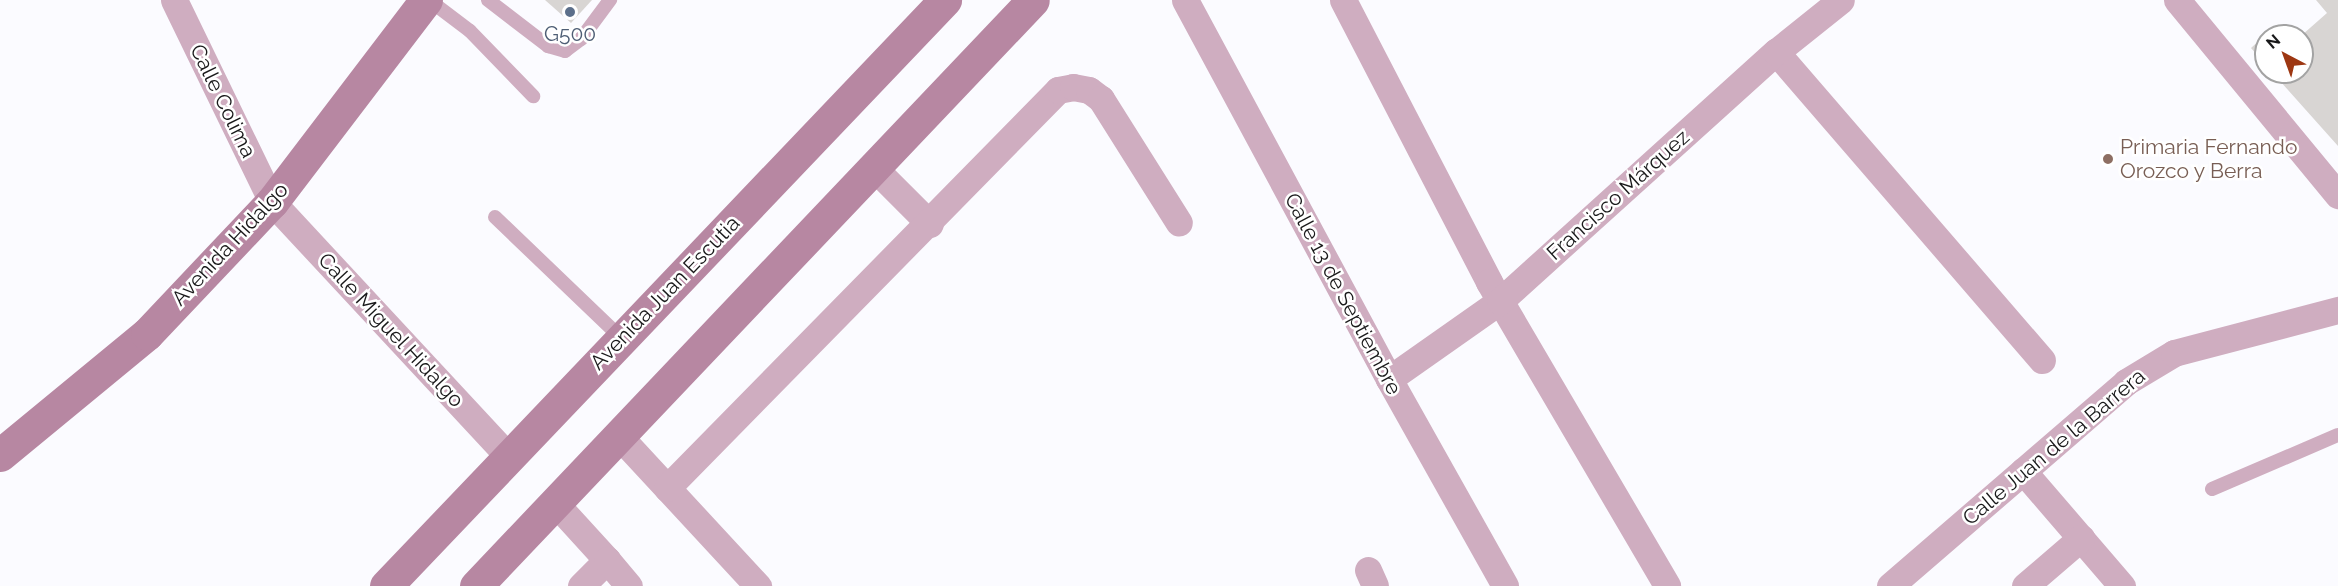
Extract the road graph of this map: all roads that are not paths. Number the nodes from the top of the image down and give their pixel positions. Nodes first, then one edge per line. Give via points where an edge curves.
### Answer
1 (174, 0) edge
2 (428, 0) edge
3 (488, 0) edge
4 (610, 0) edge
5 (945, 0) edge
6 (1033, 0) edge
7 (1185, 0) edge
8 (1343, 0) edge
9 (1841, 0) edge
10 (2177, 0) edge
11 (1776, 52) junction
12 (533, 96) dead end
13 (874, 168) junction
14 (2338, 195) edge
15 (272, 202) junction
16 (495, 217) dead end
17 (1179, 223) dead end
18 (930, 224) junction
19 (1500, 301) junction
20 (2338, 310) edge
21 (622, 339) junction
22 (2042, 360) dead end
23 (1389, 379) junction
24 (2338, 435) edge
25 (619, 436) junction
26 (0, 455) edge
27 (509, 458) junction
28 (2023, 471) junction
29 (666, 488) junction
30 (2211, 489) dead end
31 (555, 503) junction
32 (2081, 538) junction
33 (606, 560) junction
34 (386, 586) edge
35 (476, 586) edge
36 (581, 586) edge
37 (629, 586) edge
38 (758, 586) edge
39 (1505, 586) edge
40 (1667, 586) edge
41 (1890, 586) edge
42 (2025, 586) edge
43 (2122, 586) edge

1 - 15 street, Calle Colima
2 - 12 lane via 470,31
2 - 15 main road, Avenida Hidalgo
3 - 4 lane via 548,46 565,51 581,39
5 - 21 main road, Avenida Juan Escutia
6 - 13 main road
7 - 23 street, Calle 13 de Septiembre
8 - 19 street
9 - 11 street, Francisco Márquez
10 - 14 street
11 - 19 street, Francisco Márquez
11 - 22 street
13 - 18 street
13 - 25 main road
15 - 26 main road, Avenida Hidalgo via 147,334
15 - 27 street, Calle Miguel Hidalgo
16 - 21 lane
17 - 18 street via 1101,99 1089,90 1073,87 1058,90 1044,101
18 - 29 street
19 - 23 street, Francisco Márquez
19 - 40 street
20 - 28 street, Calle Juan de la Barrera via 2174,353 2126,382
21 - 27 main road, Avenida Juan Escutia
23 - 39 street, Calle 13 de Septiembre
24 - 30 lane
25 - 29 street
25 - 31 main road
27 - 34 main road, Avenida Juan Escutia
28 - 32 street
28 - 41 street, Calle Juan de la Barrera
29 - 38 street
31 - 33 street
31 - 35 main road
32 - 42 street
32 - 43 street
33 - 36 street
33 - 37 street

